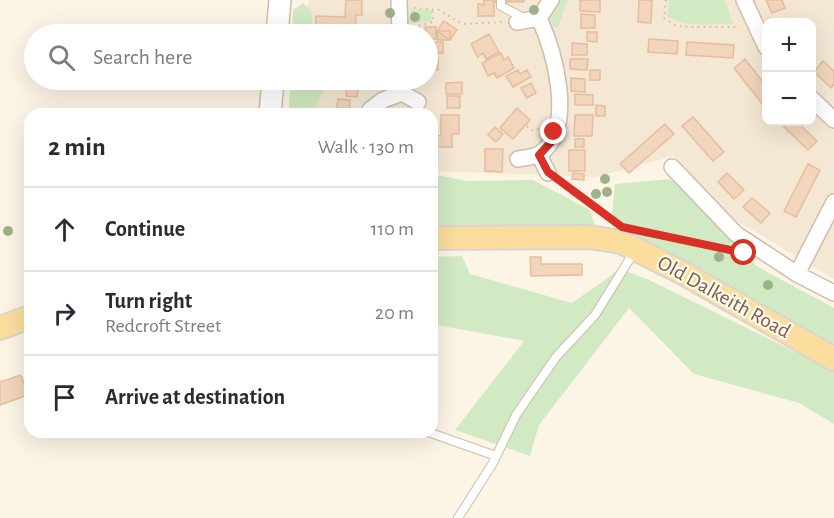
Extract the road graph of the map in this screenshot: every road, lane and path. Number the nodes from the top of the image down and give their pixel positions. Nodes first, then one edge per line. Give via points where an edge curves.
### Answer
1 (280, 0) edge
2 (501, 0) edge
3 (551, 0) edge
4 (666, 0) edge
5 (744, 0) edge
6 (399, 5) edge
7 (432, 9) junction
8 (529, 20) junction
9 (278, 24) edge
10 (400, 24) edge
11 (427, 24) edge
12 (755, 25) junction
13 (762, 39) edge
14 (272, 90) edge
15 (397, 90) edge
16 (406, 90) edge
17 (418, 102) dead end
18 (816, 103) edge
19 (271, 108) edge
20 (373, 108) edge
21 (834, 120) edge
22 (539, 155) junction
23 (518, 159) dead end
24 (672, 167) dead end
25 (548, 172) joint
26 (834, 202) edge
27 (622, 227) dead end
28 (438, 238) edge
29 (634, 239) junction
30 (770, 256) junction
31 (797, 274) junction
32 (834, 293) edge
33 (24, 319) edge
34 (0, 328) edge
35 (834, 359) edge
36 (438, 436) edge
37 (496, 456) junction
38 (458, 518) edge

1 - 9 street
2 - 8 lane via 501,6 509,12
3 - 8 street
4 - 12 path via 664,18 675,25
5 - 12 street
6 - 7 path
6 - 10 street
7 - 8 path via 462,24
7 - 11 path via 433,22
8 - 22 street via 550,42 559,72 557,121 552,141
12 - 13 street
14 - 19 street
15 - 20 street
16 - 17 street
18 - 21 street
22 - 23 street
22 - 25 street
24 - 30 street via 736,234
25 - 27 path
26 - 31 street
28 - 29 main road, Old Dalkeith Road via 589,237 621,242
29 - 30 path
29 - 35 main road, Old Dalkeith Road
29 - 37 lane via 595,315 556,357 516,415
30 - 31 street
31 - 32 street
33 - 34 main road
36 - 37 lane
37 - 38 lane

